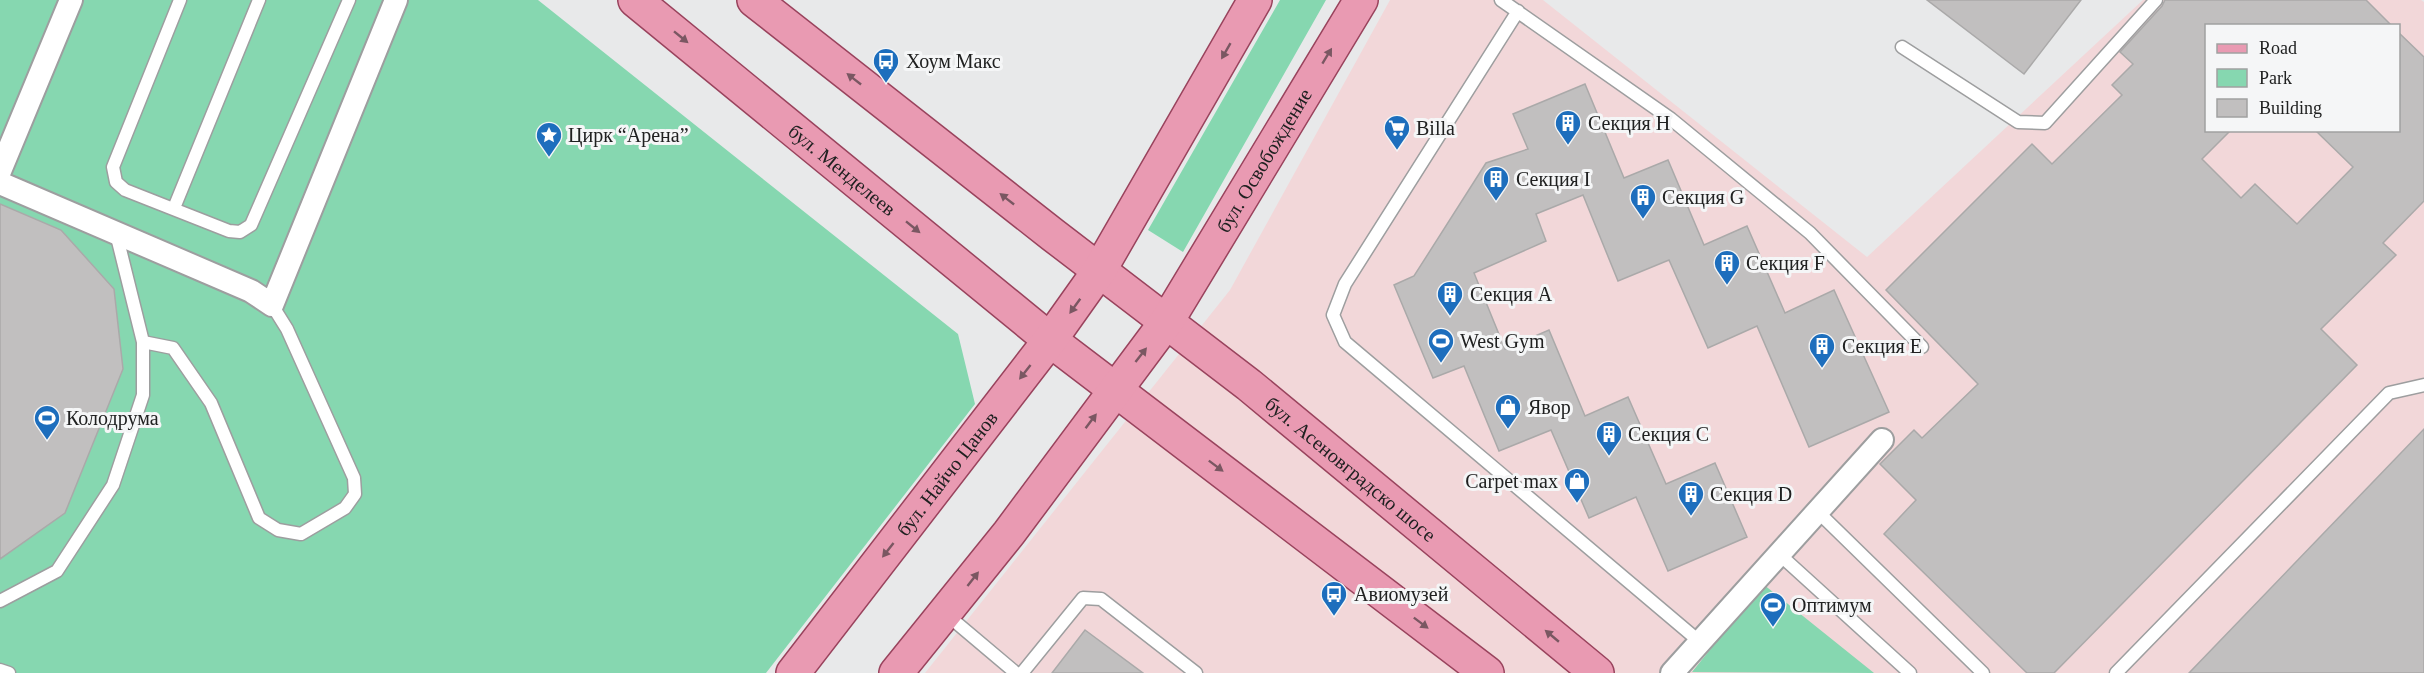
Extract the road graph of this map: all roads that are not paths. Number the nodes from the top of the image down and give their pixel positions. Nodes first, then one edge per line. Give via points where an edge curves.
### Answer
1 (71, 0) edge
2 (180, 0) edge
3 (259, 0) edge
4 (349, 0) edge
5 (396, 0) edge
6 (635, 0) edge
7 (754, 0) edge
8 (1255, 0) edge
9 (1360, 0) edge
10 (1501, 0) edge
11 (2156, 0) edge
12 (1518, 11) junction
13 (1902, 47) dead end
14 (0, 171) edge
15 (0, 183) edge
16 (174, 208) junction
17 (116, 233) junction
18 (1100, 272) junction
19 (272, 305) junction
20 (1167, 321) junction
21 (1050, 340) junction
22 (143, 342) junction
23 (1922, 347) dead end
24 (2424, 385) edge
25 (1114, 390) junction
26 (1881, 440) dead end
27 (1817, 512) junction
28 (1779, 554) junction
29 (0, 601) edge
30 (945, 614) junction
31 (1700, 642) junction
32 (0, 670) edge
33 (9, 673) edge
34 (793, 673) edge
35 (896, 673) edge
36 (1016, 673) edge
37 (1023, 673) edge
38 (1196, 673) edge
39 (1487, 673) edge
40 (1597, 673) edge
41 (1672, 673) edge
42 (1910, 673) edge
43 (1983, 673) edge
44 (2116, 673) edge

1 - 14 street
2 - 16 lane via 113,167 116,182 125,190
3 - 16 lane
4 - 16 lane via 251,225 240,232 229,231
5 - 19 street
6 -> 21 main road, бул. Менделеев
18 -> 7 main road
8 -> 18 main road
20 -> 9 main road, бул. Освобождение
10 - 12 lane
11 - 13 lane via 2045,123 2018,122
12 - 23 lane via 1671,119 1810,233
12 - 31 lane via 1345,284 1333,315 1345,342
15 - 17 street
17 - 19 street via 251,291
17 - 22 lane
18 - 20 main road, бул. Асеновградско шосе
18 -> 21 main road, бул. Найчо Цанов
19 - 22 lane via 287,329 354,478 355,494 345,508 301,534 278,530 259,518 210,403 173,348
25 -> 20 main road
40 -> 20 main road, бул. Асеновградско шосе
21 - 25 main road
21 -> 34 main road, бул. Найчо Цанов
22 - 29 lane via 143,395 113,485 57,571
24 - 44 lane via 2389,393
30 -> 25 main road
25 -> 39 main road
26 - 27 street
27 - 28 street
27 - 43 lane
28 - 31 street
28 - 42 lane
30 - 35 main road
30 - 36 lane
31 - 41 street
32 - 33 lane
37 - 38 lane via 1083,597 1101,599

